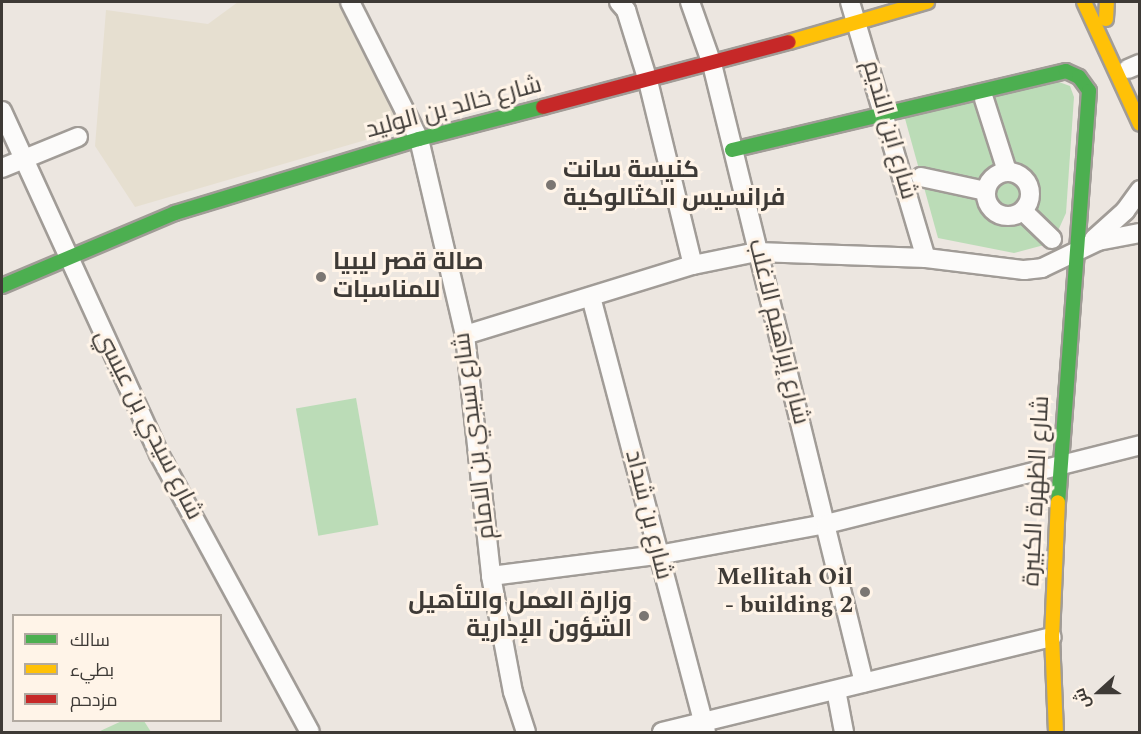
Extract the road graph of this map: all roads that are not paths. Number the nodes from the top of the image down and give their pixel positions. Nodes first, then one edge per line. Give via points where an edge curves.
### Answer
1 (350, 2) edge
2 (690, 2) edge
3 (850, 2) edge
4 (927, 2) edge
5 (1084, 2) edge
6 (1098, 2) edge
7 (1107, 2) edge
8 (627, 4) edge
9 (1106, 19) junction
10 (857, 24) junction
11 (712, 64) junction
12 (1134, 66) edge
13 (648, 81) junction
14 (1140, 94) edge
15 (984, 99) dead end
16 (2, 111) edge
17 (884, 112) junction
18 (1140, 124) edge
19 (78, 136) dead end
20 (419, 139) junction
21 (732, 150) junction
22 (24, 159) junction
23 (2, 168) edge
24 (1007, 171) junction
25 (921, 177) dead end
26 (1140, 190) edge
27 (985, 191) junction
28 (1023, 212) junction
29 (1140, 233) edge
30 (1052, 239) dead end
31 (757, 252) junction
32 (1076, 252) junction
33 (66, 256) junction
34 (926, 258) junction
35 (693, 265) junction
36 (2, 286) edge
37 (591, 297) junction
38 (465, 335) junction
39 (1140, 445) edge
40 (1060, 463) junction
41 (826, 524) junction
42 (658, 555) junction
43 (491, 576) junction
44 (1052, 637) junction
45 (864, 683) junction
46 (836, 690) junction
47 (705, 728) edge
48 (310, 732) edge
49 (526, 732) edge
50 (662, 732) edge
51 (844, 732) edge
52 (1056, 732) edge

1 - 20 street, شارع سيدي بن الامام
2 - 11 street, شارع إبراهيم الاغلب
3 - 10 street, شارع ابن النديم
4 - 10 street, شارع خالد بن الوليد
5 - 18 street
6 - 9 street
7 - 9 street
8 - 13 street
9 - 12 street
10 - 11 street, شارع خالد بن الوليد
10 - 17 street, شارع ابن النديم
11 - 13 street, شارع خالد بن الوليد
11 - 21 street, شارع إبراهيم الاغلب
12 - 14 street
13 - 20 street, شارع خالد بن الوليد
13 - 35 street
15 - 24 street
16 - 22 street, شارع سيدي بن عيسي
17 - 21 street, شارع الظهرة الكبيرة
17 - 32 street, شارع الظهرة الكبيرة via 1066,71 1079,77 1089,92 1089,101
17 - 34 street, شارع ابن النديم
19 - 22 street
20 - 33 street, شارع خالد بن الوليد via 175,213
20 - 38 street, شارع سيدي بن الامام
21 - 31 street, شارع إبراهيم الاغلب
22 - 23 street
22 - 33 street, شارع سيدي بن عيسي
24 - 27 street via 992,176
24 - 28 street via 1025,178 1031,196
25 - 27 street
26 - 32 street via 1105,231
27 - 28 street via 991,210 1004,217
28 - 30 street
29 - 32 street via 1115,236
31 - 34 street
31 - 35 street
31 - 41 street, شارع إبراهيم الاغلب
32 - 34 street via 1042,268 1024,270
32 - 40 street, شارع الظهرة الكبيرة
33 - 36 street, شارع خالد بن الوليد
33 - 48 street, شارع سيدي بن عيسي via 159,454
35 - 37 street
37 - 38 street
37 - 42 street, شارع بن شداد
38 - 43 street, شارع سيدي بن الامام
39 - 40 street
40 - 41 street
40 - 44 street, شارع الظهرة الكبيرة
41 - 42 street
41 - 45 street, شارع إبراهيم الاغلب
42 - 43 street
42 - 47 street, شارع بن شداد
43 - 49 street, شارع سيدي بن الامام via 513,692
44 - 45 street
44 - 52 street, شارع الظهرة الكبيرة
45 - 46 street
46 - 47 street
46 - 51 street
47 - 50 street

